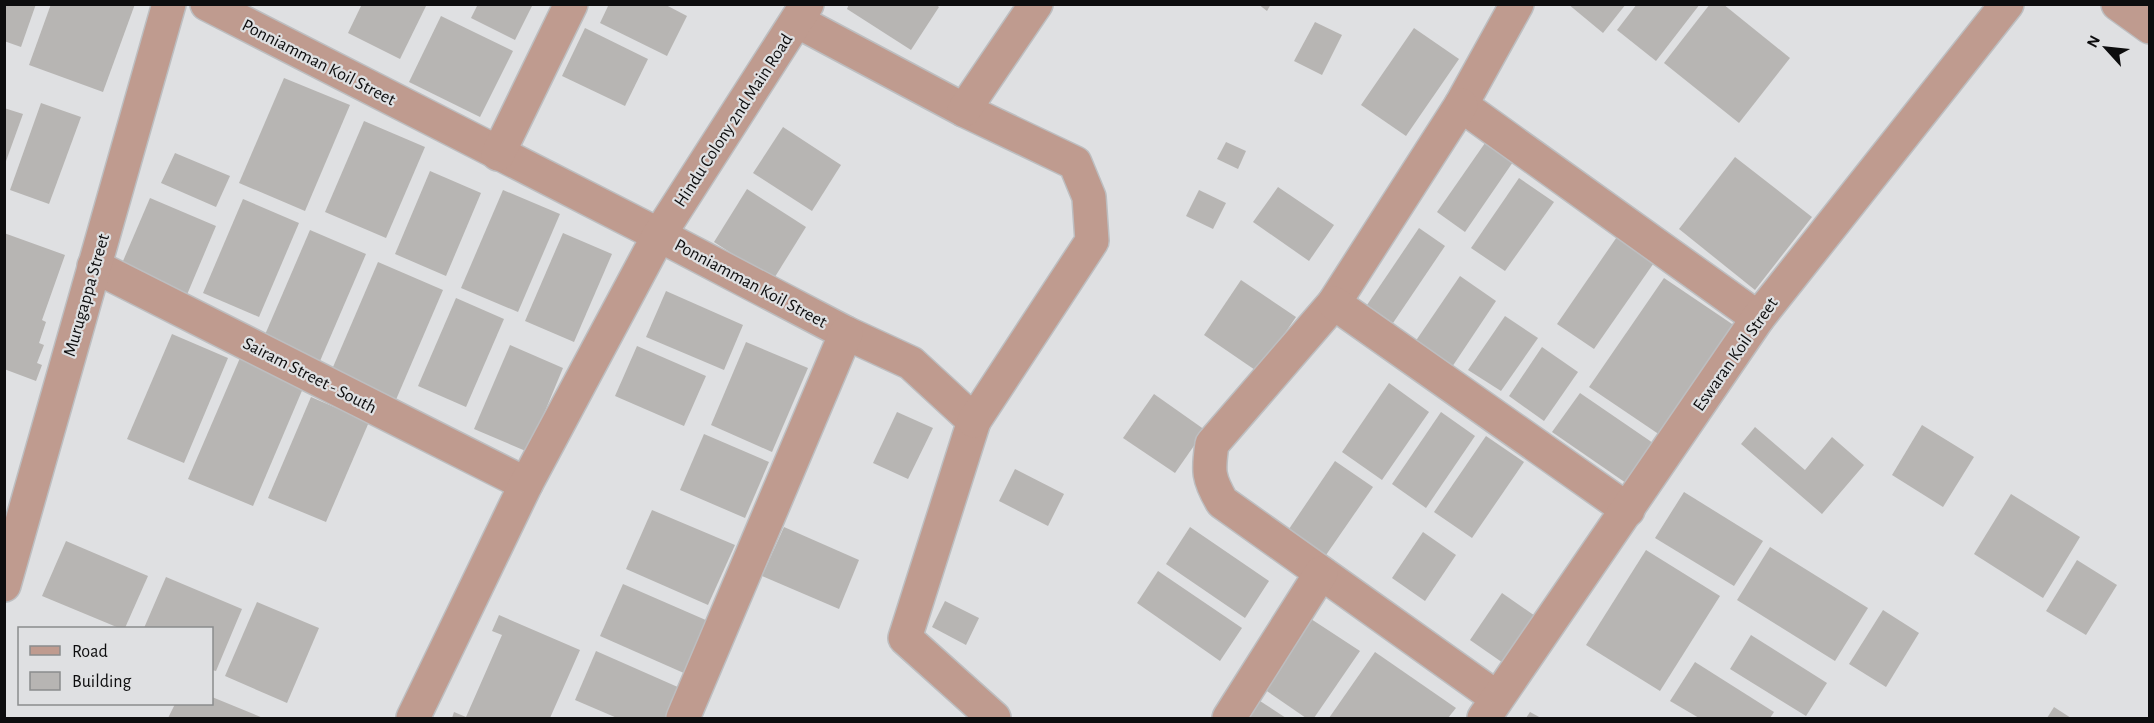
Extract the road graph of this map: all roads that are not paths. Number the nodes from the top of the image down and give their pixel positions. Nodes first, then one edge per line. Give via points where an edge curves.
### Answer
1 (169, 4) edge
2 (207, 4) edge
3 (571, 4) edge
4 (1036, 4) edge
5 (1517, 4) edge
6 (2007, 4) edge
7 (2118, 4) edge
8 (802, 13) edge
9 (2150, 27) edge
10 (1461, 105) junction
11 (964, 110) junction
12 (498, 154) junction
13 (659, 235) junction
14 (94, 266) junction
15 (1334, 303) junction
16 (1758, 318) junction
17 (846, 333) junction
18 (974, 421) junction
19 (526, 484) junction
20 (1628, 510) junction
21 (11, 536) edge
22 (1321, 573) junction
23 (4, 585) edge
24 (1491, 708) edge
25 (413, 718) edge
26 (683, 718) edge
27 (994, 718) edge
28 (1229, 718) edge

1 - 14 street, Murugappa Street
2 - 12 street, Ponniamman Koil Street
3 - 12 street
4 - 11 street
5 - 10 street
6 - 16 street, Eswaran Koil Street
7 - 9 street
8 - 11 street
8 - 13 street, Hindu Colony 2nd Main Road
10 - 15 street
10 - 16 street
11 - 18 street via 1075,163 1089,197 1092,241
12 - 13 street, Ponniamman Koil Street
13 - 17 street, Ponniamman Koil Street
13 - 19 street, Hindu Colony 2nd Main Road
14 - 19 street, Sairam Street - South
14 - 21 street, Murugappa Street
15 - 20 street
15 - 22 street via 1212,444 1208,469 1221,502
16 - 20 street, Eswaran Koil Street
17 - 18 street, Ponniamman Koil Street via 911,363
17 - 26 street
18 - 27 street via 905,638
19 - 25 street, Hindu Colony 2nd Main Road
20 - 24 street, Eswaran Koil Street
21 - 23 street, Murugappa Street
22 - 24 street
22 - 28 street

